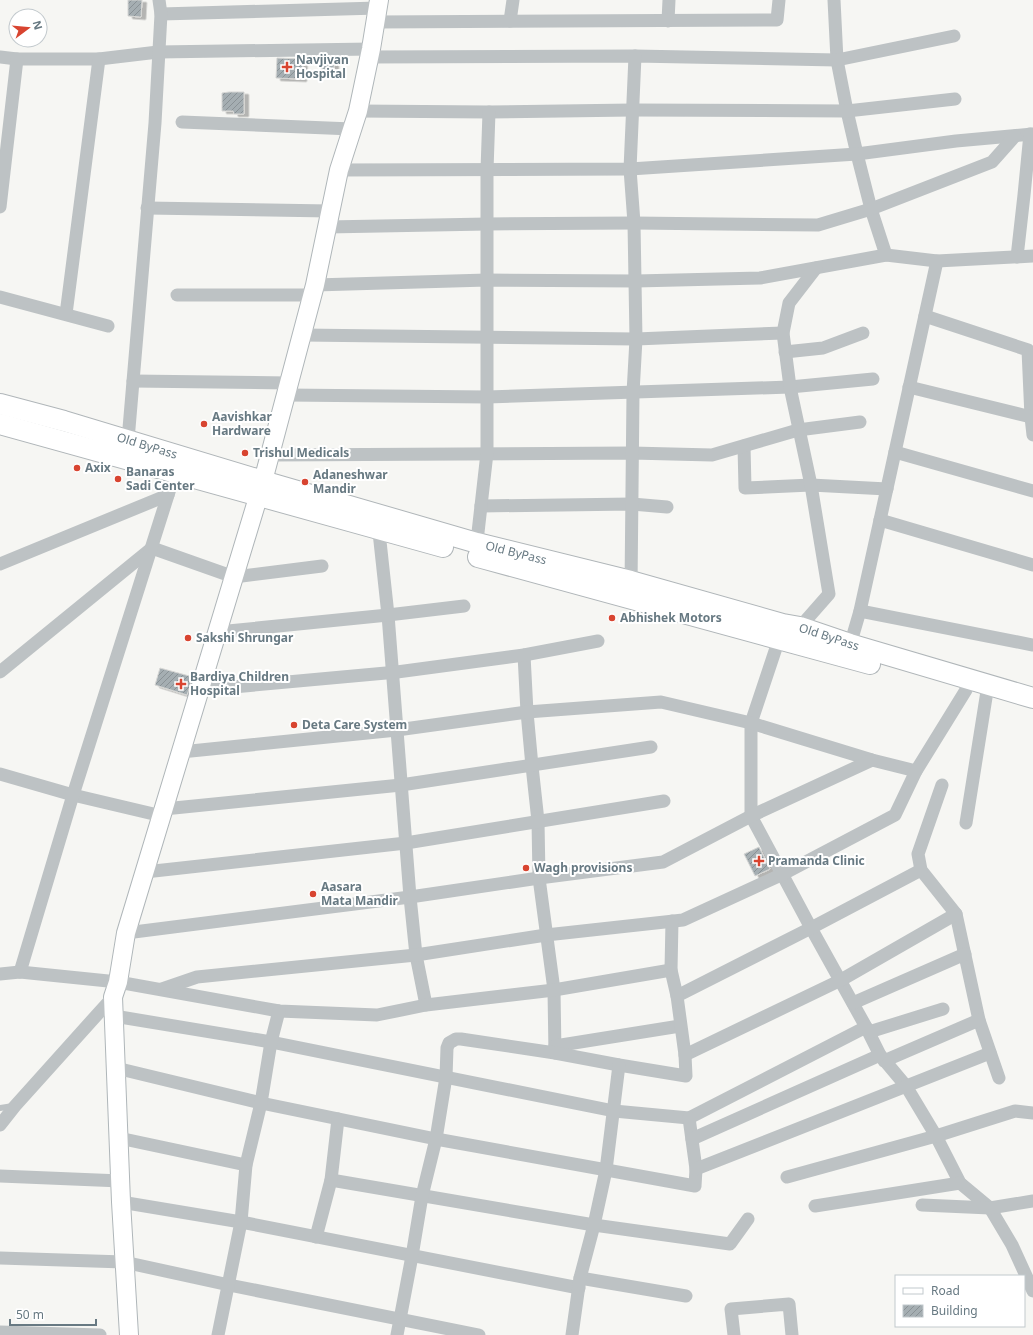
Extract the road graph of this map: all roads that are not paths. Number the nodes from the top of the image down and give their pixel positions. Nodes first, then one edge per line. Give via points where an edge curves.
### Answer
1 (159, 0) edge
2 (513, 0) edge
3 (669, 0) edge
4 (779, 0) edge
5 (834, 0) edge
6 (282, 6) edge
7 (378, 10) edge
8 (161, 14) junction
9 (668, 20) junction
10 (510, 21) junction
11 (954, 36) dead end
12 (158, 52) junction
13 (370, 53) junction
14 (635, 56) junction
15 (0, 57) edge
16 (16, 59) junction
17 (99, 59) junction
18 (837, 60) junction
19 (956, 99) dead end
20 (632, 110) junction
21 (358, 111) junction
22 (847, 111) junction
23 (489, 112) junction
24 (182, 122) dead end
25 (352, 129) junction
26 (1031, 134) edge
27 (1015, 136) junction
28 (857, 154) junction
29 (630, 169) junction
30 (340, 170) junction
31 (487, 170) junction
32 (0, 207) edge
33 (147, 208) junction
34 (871, 209) junction
35 (329, 219) junction
36 (634, 223) junction
37 (487, 224) junction
38 (886, 255) junction
39 (1033, 256) edge
40 (1017, 257) junction
41 (937, 261) junction
42 (816, 268) junction
43 (487, 280) junction
44 (636, 281) junction
45 (314, 290) junction
46 (177, 295) dead end
47 (0, 297) edge
48 (66, 314) junction
49 (925, 316) junction
50 (108, 326) dead end
51 (783, 332) junction
52 (863, 333) dead end
53 (302, 336) junction
54 (487, 337) junction
55 (636, 338) junction
56 (785, 352) junction
57 (133, 380) junction
58 (873, 380) dead end
59 (790, 387) junction
60 (909, 387) junction
61 (288, 389) junction
62 (633, 393) junction
63 (487, 397) junction
64 (0, 404) edge
65 (1031, 417) junction
66 (860, 422) dead end
67 (0, 424) edge
68 (798, 430) junction
69 (1033, 434) edge
70 (128, 440) junction
71 (744, 446) junction
72 (895, 452) junction
73 (487, 453) junction
74 (632, 453) junction
75 (270, 455) junction
76 (175, 473) junction
77 (811, 485) junction
78 (261, 489) junction
79 (887, 489) junction
80 (1033, 491) edge
81 (168, 496) junction
82 (632, 504) junction
83 (481, 506) junction
84 (667, 507) dead end
85 (880, 520) junction
86 (378, 522) junction
87 (152, 548) junction
88 (476, 549) junction
89 (0, 564) edge
90 (1033, 565) edge
91 (322, 566) dead end
92 (234, 577) junction
93 (630, 590) junction
94 (464, 606) dead end
95 (860, 611) junction
96 (388, 615) junction
97 (218, 632) junction
98 (788, 633) junction
99 (598, 641) dead end
100 (1033, 645) edge
101 (848, 650) junction
102 (524, 655) junction
103 (0, 672) edge
104 (392, 672) junction
105 (978, 688) junction
106 (200, 690) junction
107 (1033, 698) edge
108 (1033, 710) edge
109 (527, 712) junction
110 (751, 723) junction
111 (397, 730) junction
112 (651, 747) dead end
113 (181, 752) junction
114 (872, 760) junction
115 (532, 766) junction
116 (916, 771) junction
117 (0, 774) edge
118 (401, 785) junction
119 (942, 785) dead end
120 (73, 795) junction
121 (664, 801) dead end
122 (163, 813) junction
123 (751, 816) junction
124 (538, 821) junction
125 (966, 823) dead end
126 (406, 843) junction
127 (921, 870) junction
128 (145, 872) junction
129 (782, 874) junction
130 (539, 878) junction
131 (410, 897) junction
132 (956, 914) junction
133 (672, 921) junction
134 (811, 928) junction
135 (126, 933) junction
136 (546, 935) junction
137 (416, 954) junction
138 (965, 954) junction
139 (671, 970) junction
140 (20, 972) junction
141 (0, 974) edge
142 (841, 980) junction
143 (162, 989) junction
144 (116, 990) junction
145 (554, 990) junction
146 (677, 996) junction
147 (853, 1002) junction
148 (426, 1005) junction
149 (943, 1009) dead end
150 (279, 1011) junction
151 (114, 1016) junction
152 (979, 1020) junction
153 (680, 1026) junction
154 (867, 1029) junction
155 (271, 1042) junction
156 (555, 1049) junction
157 (990, 1053) junction
158 (685, 1055) junction
159 (882, 1058) junction
160 (619, 1065) junction
161 (116, 1068) junction
162 (446, 1077) junction
163 (999, 1078) dead end
164 (906, 1086) junction
165 (262, 1103) junction
166 (14, 1106) junction
167 (0, 1108) edge
168 (614, 1111) junction
169 (1033, 1114) edge
170 (689, 1118) junction
171 (338, 1119) junction
172 (0, 1125) edge
173 (936, 1136) junction
174 (119, 1138) junction
175 (436, 1139) junction
176 (692, 1139) junction
177 (246, 1164) junction
178 (696, 1169) junction
179 (606, 1170) junction
180 (0, 1176) edge
181 (787, 1177) dead end
182 (332, 1180) junction
183 (121, 1181) junction
184 (960, 1182) junction
185 (422, 1196) junction
186 (1033, 1201) edge
187 (122, 1202) junction
188 (815, 1206) dead end
189 (922, 1206) dead end
190 (990, 1208) junction
191 (748, 1219) dead end
192 (241, 1222) junction
193 (594, 1225) junction
194 (316, 1237) junction
195 (412, 1256) junction
196 (0, 1258) edge
197 (124, 1262) junction
198 (579, 1283) junction
199 (229, 1285) junction
200 (1033, 1291) edge
201 (686, 1296) dead end
202 (400, 1318) junction
203 (0, 1332) edge
204 (575, 1334) edge
205 (100, 1335) edge
206 (129, 1335) edge
207 (218, 1335) edge
208 (397, 1335) edge
209 (479, 1335) edge
210 (734, 1335) edge
211 (792, 1335) edge

1 - 8 street
2 - 10 street
3 - 9 street
4 - 9 street via 777,20
5 - 18 street
6 - 7 street
6 - 8 street
7 - 10 street
7 - 13 main road
8 - 12 street
9 - 10 street
11 - 18 street
12 - 13 street
12 - 17 street
12 - 33 street via 155,124
13 - 14 street
13 - 21 main road
14 - 18 street
14 - 20 street
15 - 16 street
16 - 17 street
16 - 32 street
17 - 48 street
18 - 22 street
19 - 22 street
20 - 22 street
20 - 23 street
20 - 29 street
21 - 23 street
21 - 25 main road
22 - 28 street
23 - 31 street
24 - 25 street
25 - 30 main road
26 - 27 street
26 - 40 street
27 - 28 street
27 - 34 street via 992,162
28 - 29 street
28 - 34 street
29 - 31 street
29 - 36 street
30 - 31 street
30 - 35 main road
31 - 37 street
33 - 35 street
33 - 57 street
34 - 36 street via 818,225
34 - 38 street
35 - 37 street
35 - 45 main road
36 - 37 street
36 - 44 street
37 - 43 street
38 - 41 street
38 - 42 street
39 - 40 street
40 - 41 street
41 - 49 street
42 - 44 street via 760,278
42 - 51 street via 789,303
43 - 44 street
43 - 45 street
43 - 54 street
44 - 55 street
45 - 46 street
45 - 53 main road
47 - 48 street
48 - 50 street
49 - 60 street
49 - 65 street via 1028,350
51 - 55 street
51 - 56 street
52 - 56 street via 823,348
53 - 54 street
53 - 61 main road
54 - 55 street
54 - 63 street
55 - 62 street
56 - 59 street
57 - 61 street
57 - 70 street
58 - 59 street
59 - 62 street
59 - 68 street
60 - 65 street
60 - 72 street
61 - 63 street
61 - 75 main road
62 - 63 street
62 - 74 street
63 - 73 street
64 - 70 main road, Old ByPass
65 - 69 street
66 - 68 street
67 - 76 main road, Old ByPass
68 - 71 street
68 - 77 street
70 - 78 main road, Old ByPass
71 - 74 street via 712,455
71 - 77 street via 745,488
72 - 79 street
72 - 80 street
73 - 74 street
73 - 75 street
73 - 83 street
74 - 82 street
75 - 78 main road
76 - 78 main road, Old ByPass
76 - 81 street
77 - 79 street
77 - 98 street via 829,594
78 - 86 main road, Old ByPass
78 - 92 main road
79 - 85 street
81 - 87 street
81 - 89 street
82 - 83 street
82 - 84 street
82 - 93 street
83 - 88 street
85 - 90 street
85 - 95 street
86 - 88 main road, Old ByPass
86 - 96 street
87 - 92 street
87 - 103 street
87 - 120 street
88 - 93 main road, Old ByPass
91 - 92 street
92 - 97 main road
93 - 98 main road, Old ByPass
94 - 96 street
95 - 100 street
95 - 101 street
96 - 97 street
96 - 104 street
97 - 106 main road
98 - 101 main road, Old ByPass
98 - 110 street
99 - 102 street
101 - 105 main road, Old ByPass
102 - 104 street
102 - 109 street
104 - 106 street
104 - 111 street
105 - 107 main road, Old ByPass
105 - 108 main road, Old ByPass
105 - 116 street
105 - 125 street
106 - 113 main road
109 - 110 street via 661,702
109 - 111 street
109 - 115 street
110 - 114 street
110 - 123 street
111 - 113 street
111 - 118 street
112 - 115 street
113 - 122 main road
114 - 116 street
114 - 123 street
115 - 118 street
115 - 124 street
116 - 129 street via 895,815
117 - 120 street
118 - 122 street
118 - 126 street
119 - 127 street via 918,854
120 - 122 street
120 - 140 street
121 - 124 street
122 - 128 main road
123 - 129 street
123 - 130 street via 663,862
124 - 126 street
124 - 130 street
126 - 128 street
126 - 131 street
127 - 132 street
127 - 134 street
128 - 135 main road
129 - 133 street via 683,920
129 - 134 street
130 - 131 street
130 - 136 street
131 - 135 street
131 - 137 street
132 - 138 street
132 - 142 street
133 - 136 street
133 - 139 street
134 - 142 street
134 - 146 street
135 - 144 main road
136 - 137 street
136 - 145 street
137 - 143 street via 197,977
137 - 148 street
138 - 147 street
138 - 152 street
139 - 145 street
139 - 146 street
140 - 141 street
140 - 144 street
142 - 147 street
142 - 158 street
143 - 144 street
143 - 150 street
144 - 151 main road
144 - 166 street
145 - 148 street
145 - 156 street
146 - 153 street
147 - 154 street
148 - 150 street via 377,1016
149 - 154 street
150 - 155 street
151 - 155 street
151 - 161 main road
152 - 157 street
152 - 159 street
153 - 156 street
153 - 158 street
154 - 159 street
154 - 170 street
155 - 162 street
155 - 165 street
156 - 160 street
156 - 162 street via 456,1040 449,1043 447,1048
157 - 163 street
157 - 164 street
158 - 160 street via 686,1076
159 - 164 street
159 - 176 street
160 - 168 street
161 - 165 street
161 - 174 main road
162 - 168 street
162 - 175 street
164 - 173 street
164 - 178 street
165 - 171 street
165 - 177 street
166 - 167 lane
166 - 172 street
168 - 170 street
168 - 179 street
169 - 173 street via 1014,1111
170 - 176 street
171 - 175 street
171 - 182 street
173 - 181 street
173 - 184 street
174 - 177 street
174 - 183 main road
175 - 179 street
175 - 185 street
176 - 178 street
177 - 192 street
178 - 179 street via 694,1186
179 - 193 street
180 - 183 street
182 - 185 street
182 - 194 street
183 - 187 main road
184 - 188 street
184 - 190 street
185 - 193 street
185 - 195 street
186 - 190 street
187 - 192 street
187 - 197 main road
189 - 190 street
190 - 200 street via 1012,1245
191 - 193 street via 730,1244
192 - 194 street
192 - 199 street
193 - 198 street
194 - 195 street
195 - 198 street
195 - 202 street
196 - 197 street
197 - 199 street
197 - 206 main road
198 - 201 street
198 - 204 street
199 - 202 street
199 - 207 street
202 - 208 street
202 - 209 street
203 - 205 street
210 - 211 street via 731,1309 789,1304

